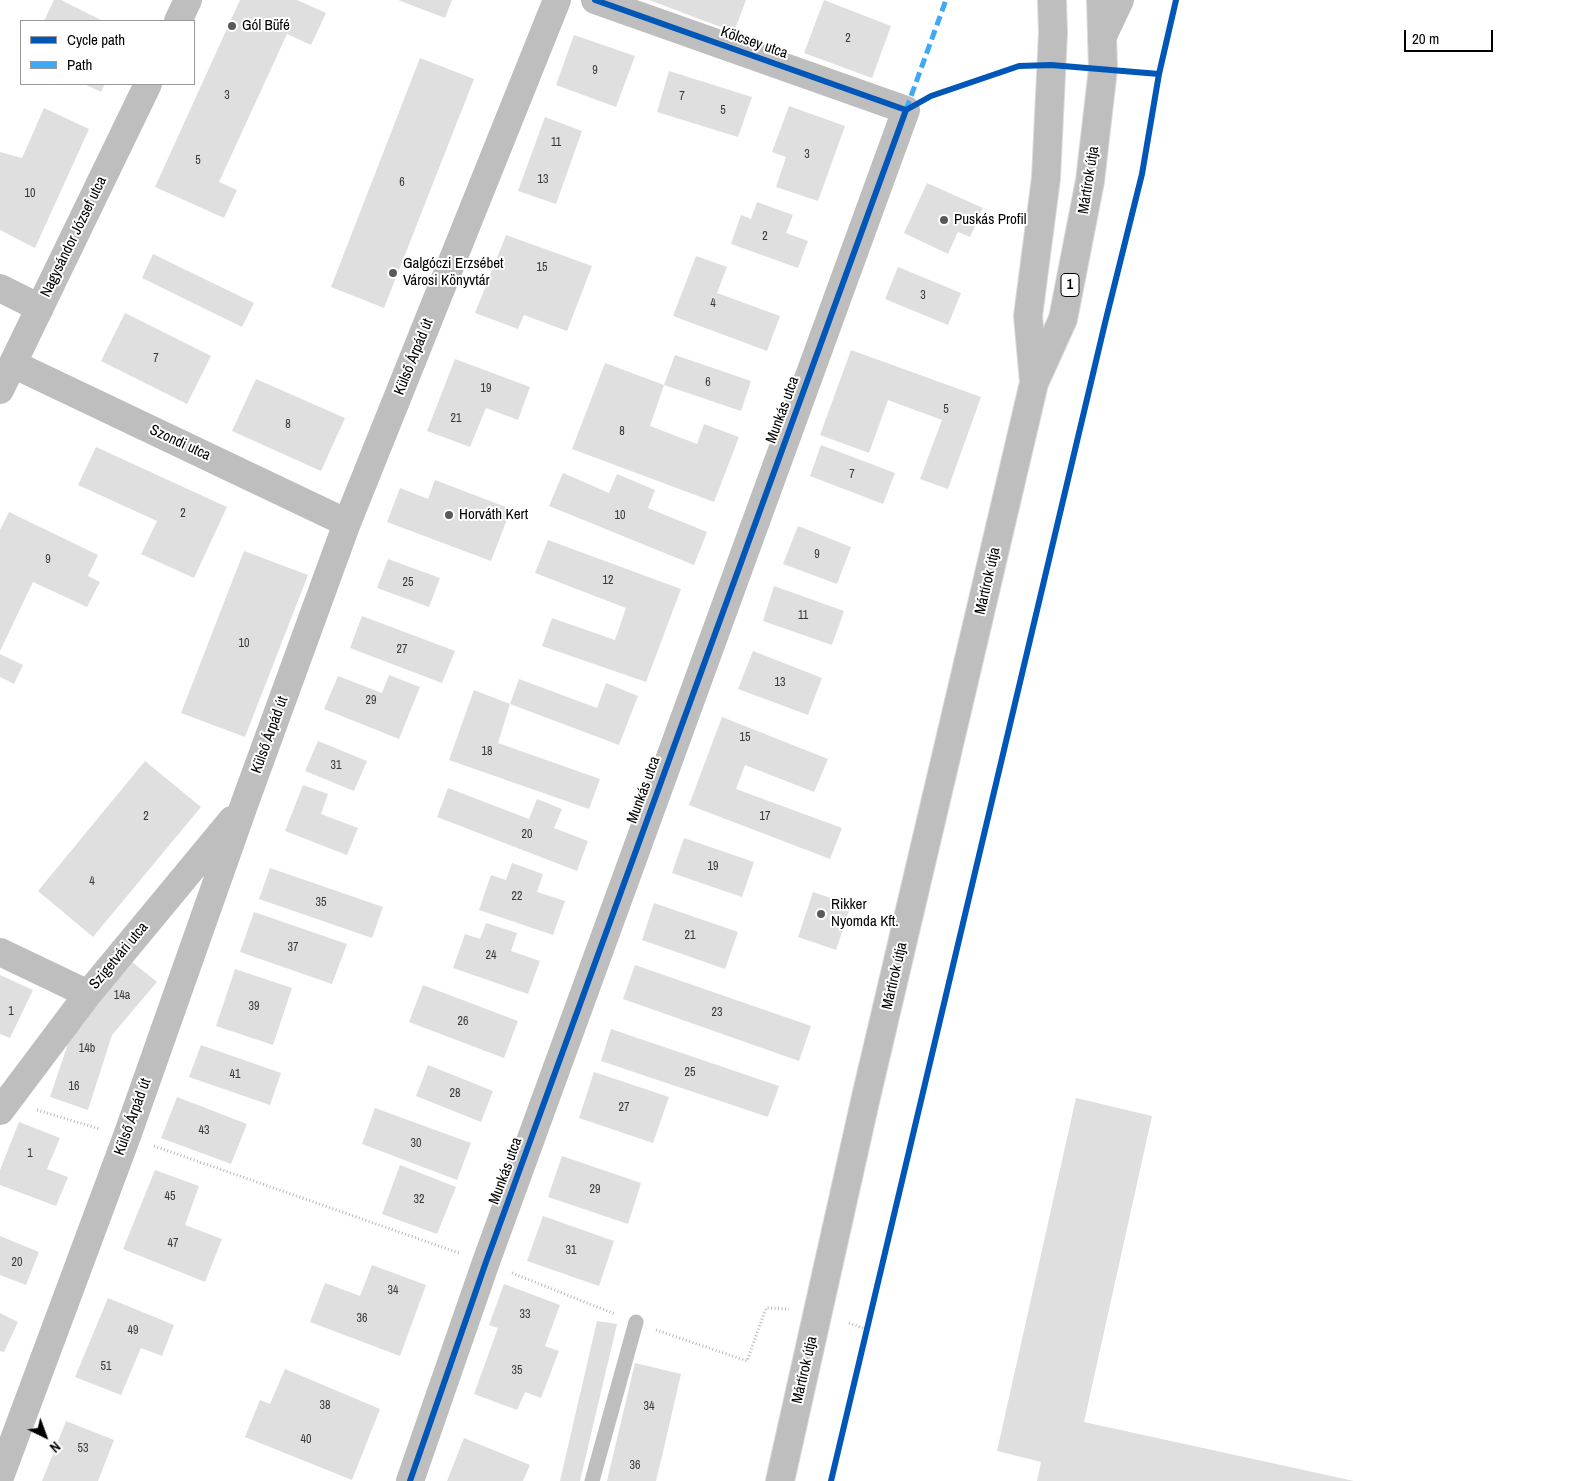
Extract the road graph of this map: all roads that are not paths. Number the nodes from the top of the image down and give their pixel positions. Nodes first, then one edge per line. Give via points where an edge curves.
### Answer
1 (188, 0) edge
2 (557, 0) edge
3 (594, 0) edge
4 (1052, 0) edge
5 (1101, 0) edge
6 (1120, 0) edge
7 (178, 20) edge
8 (1102, 38) junction
9 (148, 85) edge
10 (906, 110) joint
11 (0, 288) edge
12 (40, 308) junction
13 (13, 364) junction
14 (1034, 383) junction
15 (0, 390) edge
16 (347, 523) junction
17 (244, 805) junction
18 (0, 952) edge
19 (88, 994) junction
20 (4, 1106) edge
21 (636, 1322) road end
22 (0, 1477) edge
23 (410, 1481) edge
24 (592, 1481) edge
25 (780, 1481) edge

1 - 7 street
2 - 16 street, Külső Árpád út
3 - 10 street, Kölcsey utca
4 - 14 street, Mártírok útja / 1 via 1046,178 1028,316
5 - 8 street, Mártírok útja / 1
6 - 8 street
8 - 14 street, Mártírok útja / 1 via 1102,78 1090,181 1063,319
9 - 12 street, Nagysándor József utca
10 - 23 street, Munkás utca via 486,1262
11 - 12 street
12 - 13 street, Nagysándor József utca
13 - 15 street, Nagysándor József utca
13 - 16 street, Szondi utca
14 - 25 street, Mártírok útja / 1 via 866,1096
16 - 17 street, Külső Árpád út
17 - 19 street, Szigetvári utca
17 - 22 street, Külső Árpád út via 127,1136
18 - 19 street
19 - 20 street, Szigetvári utca
21 - 24 lane

